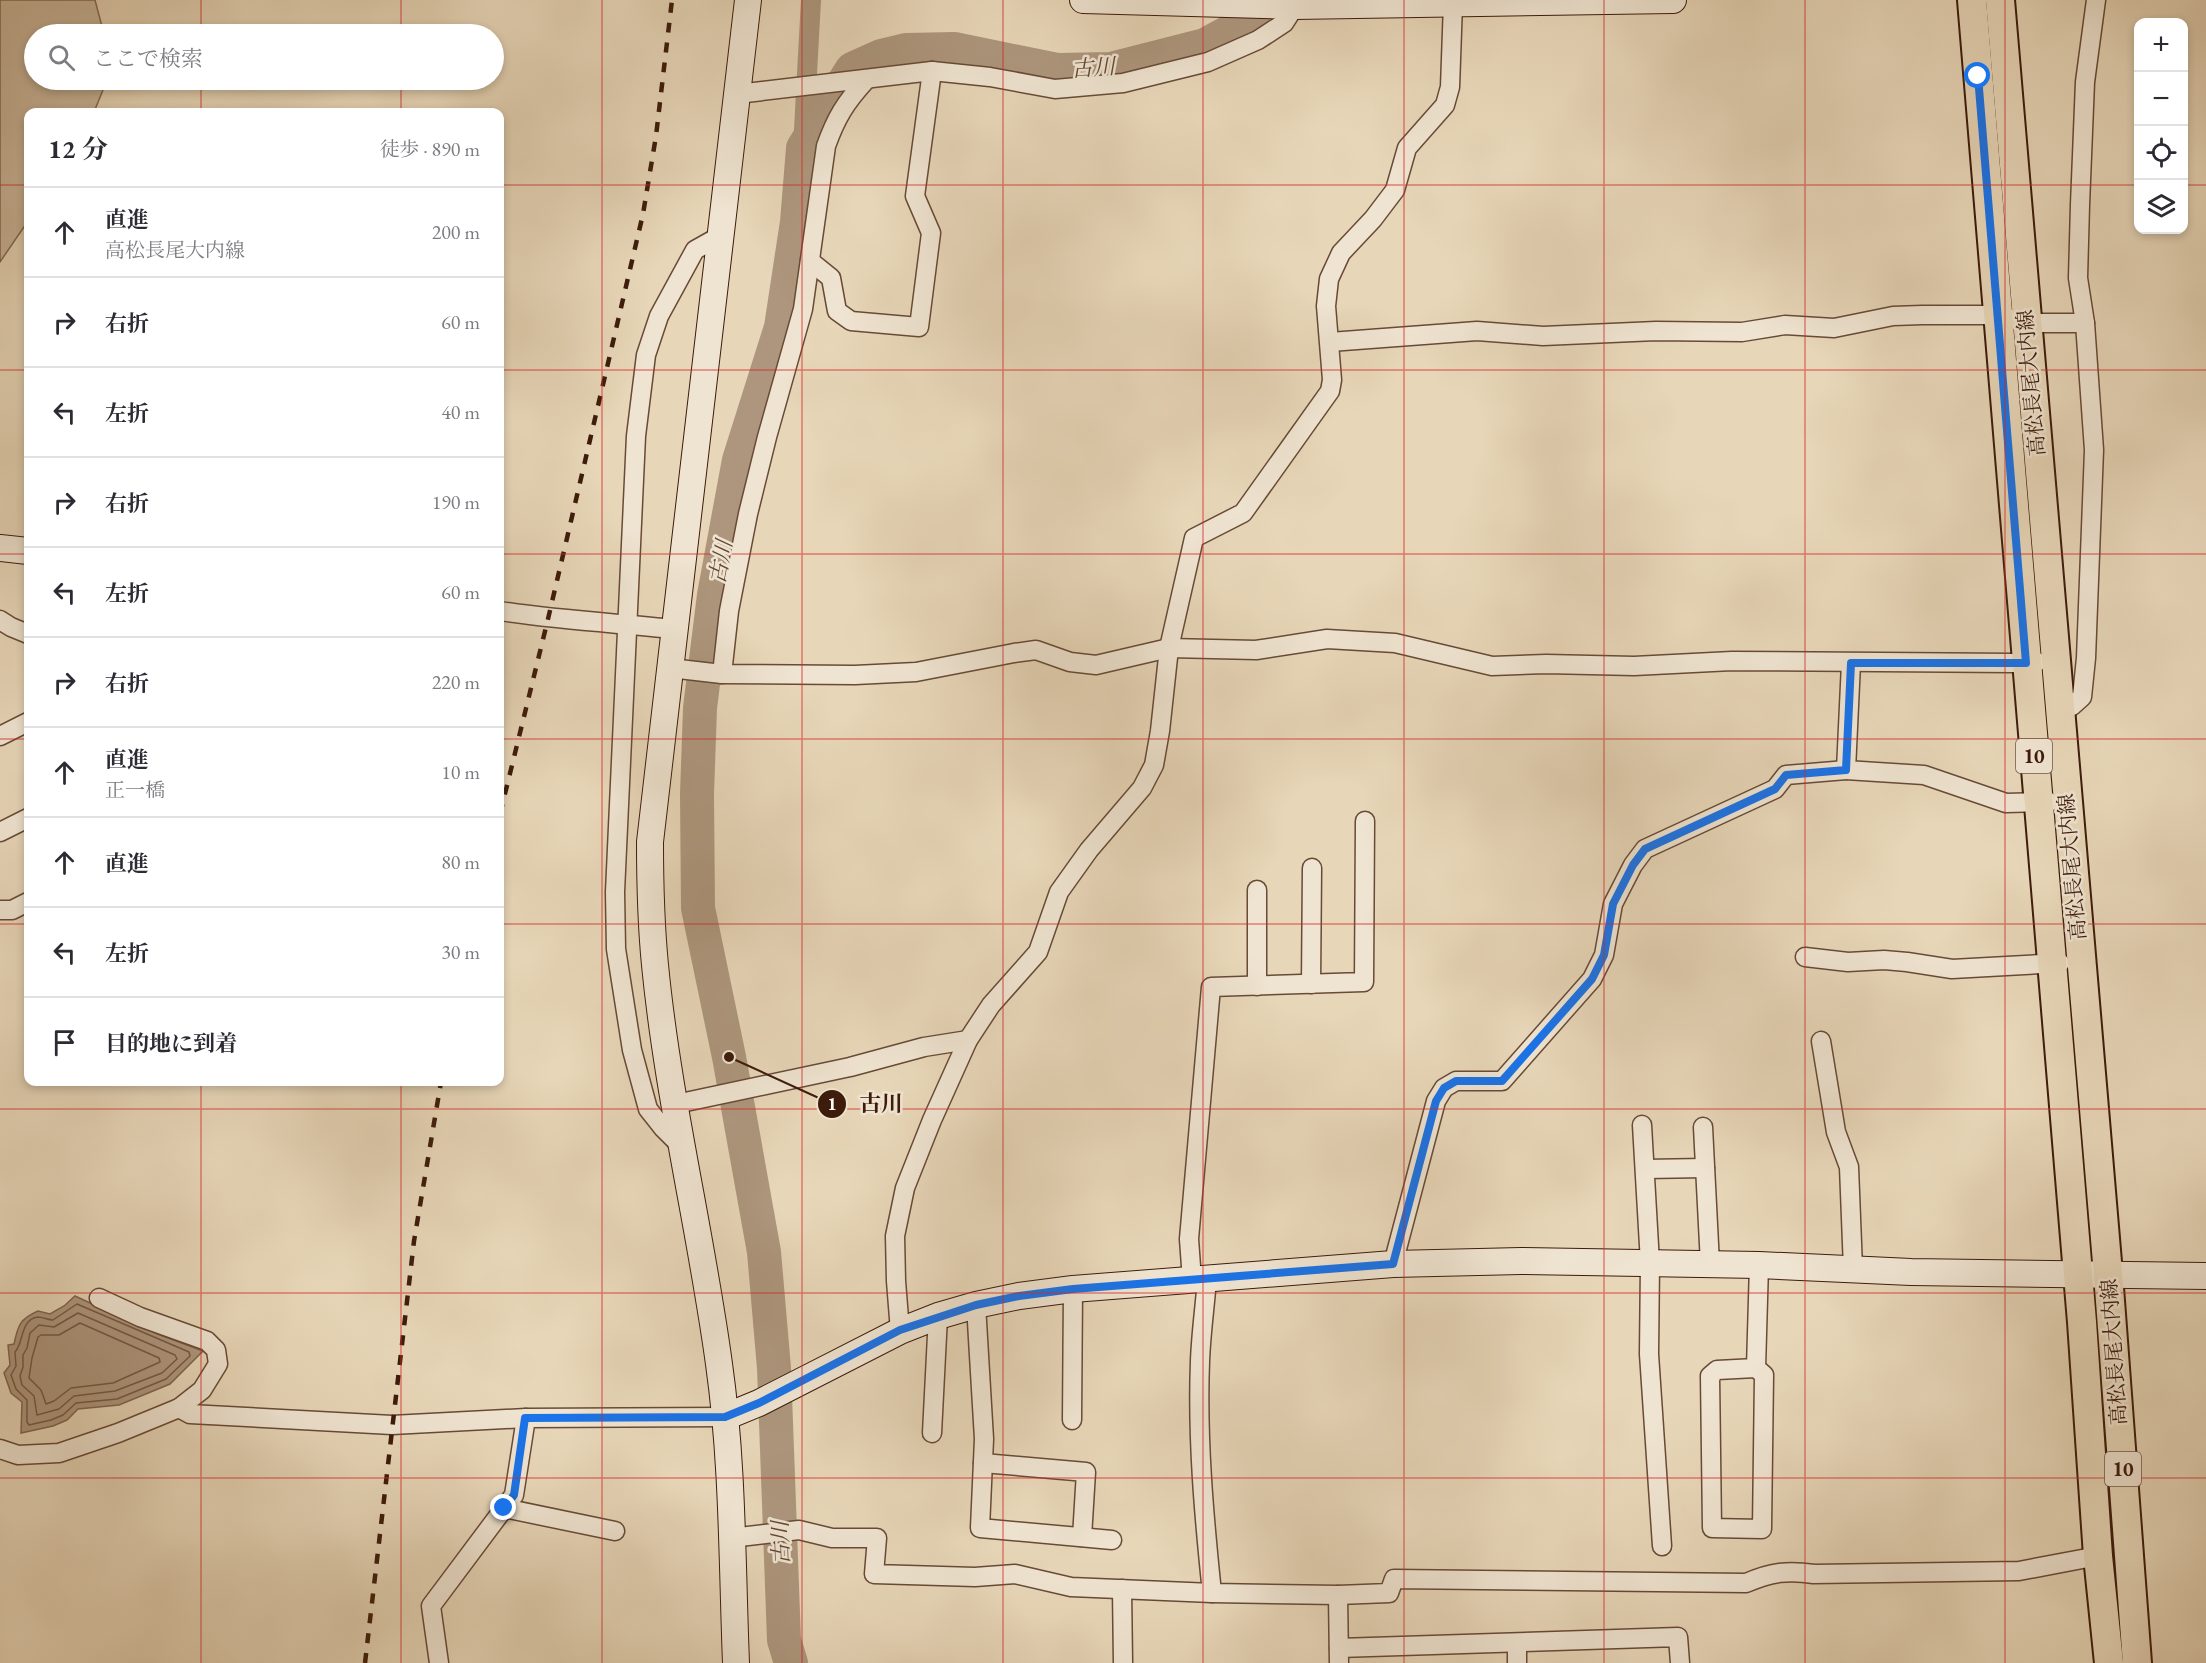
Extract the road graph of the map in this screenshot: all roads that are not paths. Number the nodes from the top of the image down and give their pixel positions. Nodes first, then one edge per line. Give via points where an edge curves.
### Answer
1 (748, 0) edge
2 (1083, 0) edge
3 (1672, 0) edge
4 (1972, 0) edge
5 (2000, 0) edge
6 (2096, 0) edge
7 (1453, 3) junction
8 (1290, 5) junction
9 (932, 71) junction
10 (862, 81) junction
11 (737, 94) junction
12 (720, 236) junction
13 (810, 261) junction
14 (1998, 317) junction
15 (2026, 321) junction
16 (2085, 324) junction
17 (1330, 342) junction
18 (0, 548) edge
19 (24, 551) edge
20 (504, 612) edge
21 (627, 624) junction
22 (674, 629) junction
23 (1169, 648) junction
24 (2040, 661) junction
25 (1851, 663) junction
26 (679, 670) junction
27 (719, 674) junction
28 (2058, 708) junction
29 (24, 725) edge
30 (0, 736) edge
31 (1846, 770) junction
32 (2066, 801) junction
33 (2038, 803) junction
34 (24, 820) edge
35 (1365, 821) dead end
36 (0, 832) edge
37 (1312, 868) dead end
38 (1257, 890) dead end
39 (24, 904) edge
40 (0, 910) edge
41 (1806, 957) dead end
42 (2080, 962) junction
43 (2051, 963) junction
44 (1311, 984) junction
45 (1257, 986) junction
46 (968, 1040) junction
47 (1821, 1041) dead end
48 (676, 1104) junction
49 (1642, 1125) dead end
50 (1703, 1128) dead end
51 (683, 1148) junction
52 (1705, 1168) junction
53 (1645, 1169) junction
54 (1650, 1263) junction
55 (1393, 1264) junction
56 (1710, 1264) junction
57 (1759, 1265) junction
58 (1853, 1269) junction
59 (2078, 1274) junction
60 (2108, 1274) junction
61 (2206, 1276) edge
62 (1199, 1279) junction
63 (1073, 1289) junction
64 (99, 1298) dead end
65 (976, 1305) junction
66 (938, 1316) junction
67 (900, 1330) junction
68 (1756, 1368) junction
69 (179, 1408) junction
70 (725, 1417) junction
71 (525, 1418) junction
72 (1072, 1420) dead end
73 (932, 1433) dead end
74 (0, 1449) edge
75 (983, 1463) junction
76 (504, 1508) junction
77 (615, 1530) dead end
78 (1082, 1537) junction
79 (731, 1538) junction
80 (1112, 1540) dead end
81 (1662, 1546) dead end
82 (2098, 1556) junction
83 (1122, 1589) junction
84 (1212, 1593) junction
85 (1338, 1595) junction
86 (1517, 1643) junction
87 (1339, 1656) edge
88 (439, 1663) edge
89 (736, 1663) edge
90 (1123, 1663) edge
91 (1517, 1663) edge
92 (1680, 1663) edge
93 (2109, 1663) edge
94 (2138, 1663) edge

1 - 11 street
2 - 8 street
3 - 7 street
4 - 14 main road, 高松長尾大内線 / 10
5 - 15 main road, 高松長尾大内線 / 10
6 - 16 street via 2085,82 2080,205 2079,278
7 - 8 street
7 - 17 street via 1450,87 1445,105 1407,148 1395,190 1341,253 1329,279 1326,306
8 - 9 street via 1284,23 1258,40 1208,62 1123,83 1055,89
9 - 10 street
9 - 13 street via 915,196 931,233 919,327 851,321 837,311 831,278
10 - 11 street
10 - 13 street via 834,121 826,146
11 - 12 street
12 - 21 street via 694,250 659,316 646,355 636,436
12 - 22 street
13 - 27 street via 803,309 748,514
14 - 15 street
14 - 17 street via 1893,316 1834,328 1785,325 1742,332 1543,336 1469,331
14 - 24 main road, 高松長尾大内線 / 10
15 - 16 street
15 - 24 main road, 高松長尾大内線 / 10
16 - 28 street via 2094,450 2084,680 2079,702
17 - 23 street via 1330,391 1243,513 1194,538
18 - 19 street
20 - 21 street
21 - 22 street
21 - 51 street via 616,949 632,1050 648,1109
22 - 26 street
23 - 25 street via 1256,650 1327,639 1395,643 1492,666
23 - 27 street via 1096,665 1070,662 1036,650 916,672
23 - 46 street via 1154,765 1142,788 1059,892 1038,952 991,1005
24 - 25 street
24 - 28 main road, 高松長尾大内線 / 10
24 - 33 main road, 高松長尾大内線 / 10
25 - 31 street
26 - 27 street
26 - 48 street via 650,842 655,966
28 - 32 main road, 高松長尾大内線 / 10
29 - 30 street
31 - 33 street via 1924,775 1998,802
31 - 55 street via 1786,775 1775,789 1645,849 1613,904 1604,955 1592,979 1502,1081 1456,1081 1444,1088 1436,1101
32 - 33 street
32 - 42 main road, 高松長尾大内線 / 10
33 - 43 main road, 高松長尾大内線 / 10
34 - 36 street
35 - 44 street via 1364,982
37 - 44 street
38 - 45 street
39 - 40 street
41 - 43 street via 1907,962 1952,969
42 - 43 street
42 - 60 main road, 高松長尾大内線 / 10
43 - 59 main road, 高松長尾大内線 / 10
44 - 45 street
45 - 62 street via 1211,987 1189,1239
46 - 48 street
46 - 67 street via 905,1188 895,1236
47 - 58 street via 1836,1132 1849,1167
48 - 51 street
49 - 53 street
50 - 52 street
51 - 70 street
52 - 53 street
52 - 56 street
53 - 54 street
54 - 55 street
54 - 56 street
54 - 81 street via 1649,1354
55 - 62 street
56 - 57 street
57 - 58 street
57 - 68 street
58 - 59 street
59 - 60 street
59 - 82 main road, 高松長尾大内線 / 10
60 - 61 street
60 - 94 main road, 高松長尾大内線 / 10
62 - 63 street
62 - 84 street via 1201,1447
63 - 65 street
63 - 72 street
64 - 69 street via 207,1341 216,1350 218,1364 202,1390
65 - 66 street
65 - 75 street
66 - 67 street
66 - 73 street
67 - 70 street
68 - 68 street via 1764,1376 1762,1529 1712,1528 1710,1376 1718,1370
69 - 71 street via 190,1414 392,1425
69 - 74 street via 59,1453 18,1455
70 - 71 street
70 - 79 street
71 - 76 street via 514,1495
75 - 78 street via 980,1528
75 - 78 street via 1086,1472
76 - 77 street
76 - 88 street via 431,1606
78 - 80 street
79 - 83 street via 799,1530 832,1538 877,1538 874,1574 1015,1574 1071,1587
79 - 89 street
82 - 85 street via 2019,1571 1796,1571 1766,1574 1746,1583 1394,1579 1389,1593
82 - 93 main road, 高松長尾大内線 / 10
83 - 84 street
83 - 90 street
84 - 85 street
85 - 87 street
86 - 87 street
86 - 91 street
86 - 92 street via 1678,1637

